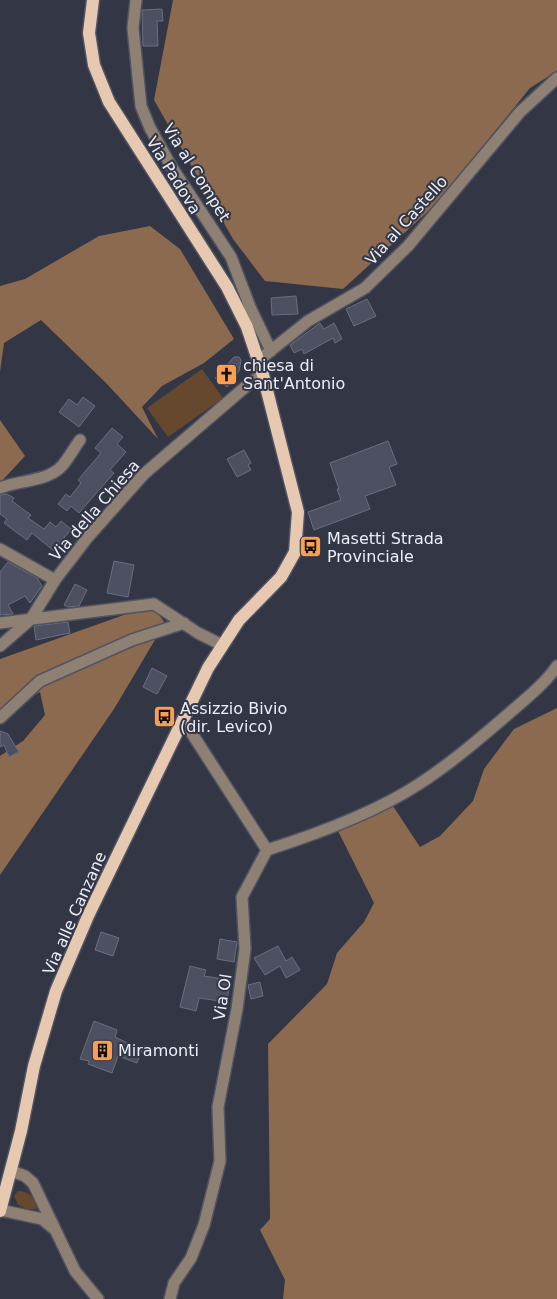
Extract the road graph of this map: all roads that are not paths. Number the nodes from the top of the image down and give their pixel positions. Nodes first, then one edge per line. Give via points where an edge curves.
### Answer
1 (93, 0) edge
2 (136, 0) edge
3 (557, 78) edge
4 (271, 351) junction
5 (259, 360) junction
6 (263, 375) junction
7 (80, 440) dead end
8 (0, 488) edge
9 (0, 549) edge
10 (55, 580) junction
11 (31, 620) junction
12 (0, 623) edge
13 (184, 623) junction
14 (222, 645) junction
15 (0, 646) edge
16 (557, 666) edge
17 (0, 718) edge
18 (182, 721) junction
19 (267, 850) junction
20 (11, 1171) junction
21 (0, 1210) edge
22 (56, 1231) junction
23 (98, 1299) edge
24 (170, 1299) edge

1 - 5 main road, Via Padova via 90,33 94,65 109,102 227,287 247,326
2 - 4 street, Via al Compet via 132,28 141,106 172,166 231,257
3 - 4 street, Via al Castello via 520,112 408,246 372,281 308,321
4 - 5 street, Via al Castello
5 - 6 main road, Via Padova
6 - 10 street, Via della Chiesa via 144,474
6 - 14 main road, Via alle Canzane via 298,512 295,552 281,577 239,620
7 - 8 street via 62,466 45,477 14,482
9 - 10 street
10 - 11 street, Via della Chiesa
11 - 12 street
11 - 13 street via 154,604
11 - 15 street
13 - 14 street
13 - 17 street via 132,640 40,682
14 - 18 main road, Via alle Canzane
16 - 19 street via 491,729 418,785 380,806
18 - 19 street
18 - 20 main road, Via alle Canzane via 88,916 56,991 34,1066
19 - 24 street, Via Ol via 242,897 245,949 218,1107 220,1161 204,1226 191,1258 174,1283
20 - 21 main road, Via alle Canzane
20 - 22 street via 33,1183
21 - 22 street via 42,1219
22 - 23 street via 75,1271

